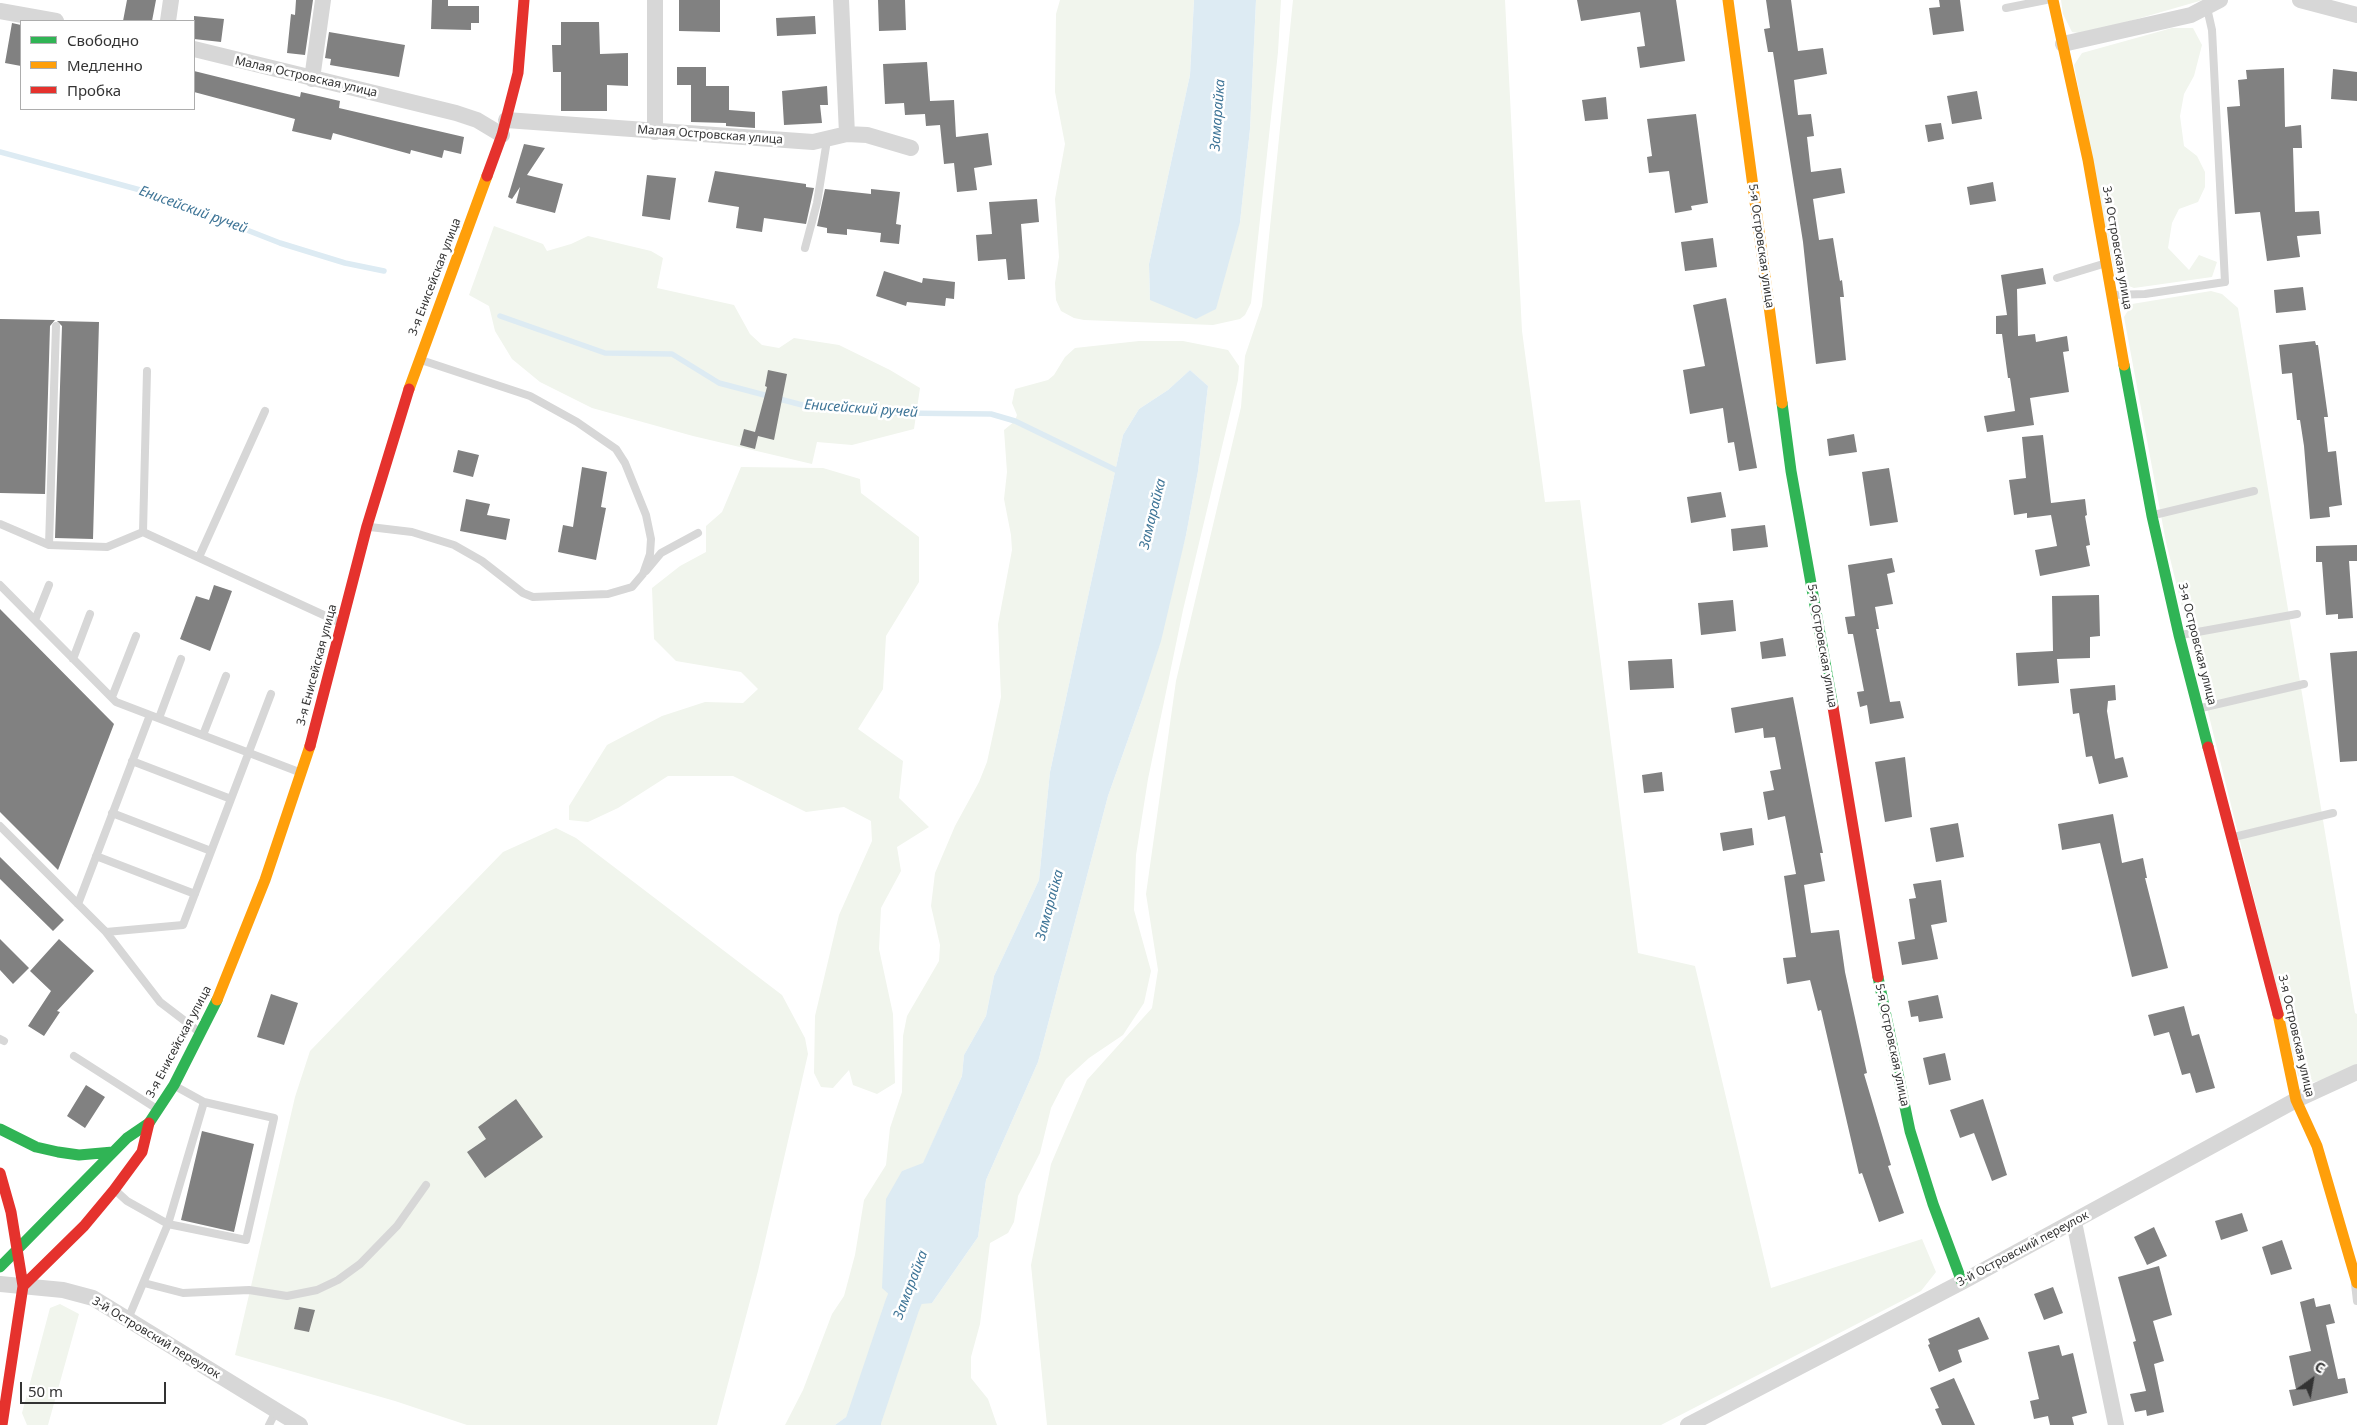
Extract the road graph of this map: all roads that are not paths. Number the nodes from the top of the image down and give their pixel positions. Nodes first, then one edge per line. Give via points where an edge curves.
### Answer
1 (170, 0) edge
2 (323, 0) edge
3 (524, 0) edge
4 (655, 0) edge
5 (841, 0) edge
6 (1728, 0) edge
7 (2046, 0) edge
8 (2053, 0) edge
9 (2300, 0) edge
10 (2213, 4) edge
11 (2006, 8) dead end
12 (0, 11) edge
13 (2357, 15) edge
14 (50, 20) edge
15 (168, 20) edge
16 (2063, 44) junction
17 (195, 49) edge
18 (312, 79) junction
19 (504, 128) junction
20 (656, 132) junction
21 (847, 134) junction
22 (827, 140) junction
23 (911, 148) dead end
24 (805, 248) dead end
25 (2105, 264) junction
26 (2056, 278) dead end
27 (2110, 296) junction
28 (56, 326) dead end
29 (419, 359) junction
30 (148, 371) dead end
31 (266, 410) dead end
32 (2254, 491) dead end
33 (2152, 516) junction
34 (0, 524) edge
35 (367, 526) junction
36 (143, 532) junction
37 (698, 533) dead end
38 (49, 545) junction
39 (200, 557) junction
40 (643, 574) junction
41 (0, 585) edge
42 (49, 585) dead end
43 (90, 614) dead end
44 (2297, 614) dead end
45 (35, 620) junction
46 (342, 624) junction
47 (136, 636) dead end
48 (2179, 636) junction
49 (73, 659) junction
50 (181, 659) dead end
51 (226, 676) dead end
52 (2304, 684) dead end
53 (271, 694) dead end
54 (112, 698) junction
55 (2199, 709) junction
56 (150, 715) junction
57 (159, 718) junction
58 (203, 735) junction
59 (249, 753) junction
60 (132, 761) junction
61 (301, 773) junction
62 (231, 799) junction
63 (112, 813) junction
64 (2334, 813) dead end
65 (0, 826) edge
66 (2232, 837) junction
67 (211, 851) junction
68 (96, 856) junction
69 (194, 894) junction
70 (78, 904) junction
71 (106, 932) junction
72 (201, 1034) junction
73 (74, 1056) dead end
74 (2357, 1072) edge
75 (174, 1085) junction
76 (2296, 1100) junction
77 (204, 1102) junction
78 (158, 1110) junction
79 (149, 1123) junction
80 (0, 1129) edge
81 (113, 1152) junction
82 (0, 1173) edge
83 (426, 1185) dead end
84 (114, 1190) junction
85 (2074, 1222) junction
86 (168, 1224) junction
87 (17, 1252) junction
88 (0, 1267) edge
89 (2356, 1281) edge
90 (1962, 1282) junction
91 (144, 1283) junction
92 (0, 1284) edge
93 (23, 1286) junction
94 (2357, 1301) edge
95 (128, 1320) junction
96 (272, 1418) edge
97 (2, 1425) edge
98 (300, 1425) edge
99 (1688, 1425) edge
100 (2116, 1425) edge

1 - 15 street
2 - 18 street
3 - 19 street, 3-я Енисейская улица via 518,73
4 - 20 street
5 - 21 street
6 - 90 street, 5-я Островская улица via 1791,471 1873,955 1910,1131
7 - 11 lane
8 - 16 street, 3-я Островская улица
9 - 13 street
10 - 16 street via 2191,15
10 - 27 lane via 2225,282
12 - 14 street
16 - 25 street, 3-я Островская улица via 2088,160
17 - 18 street, Малая Островская улица
18 - 19 street, Малая Островская улица via 456,113
19 - 20 street, Малая Островская улица
19 - 29 street, 3-я Енисейская улица
20 - 22 street, Малая Островская улица via 812,142
21 - 22 street, Малая Островская улица
21 - 23 street, Малая Островская улица via 867,135
22 - 24 lane via 818,203
25 - 26 lane
25 - 27 street, 3-я Островская улица
27 - 33 street, 3-я Островская улица
28 - 38 lane
29 - 35 street, 3-я Енисейская улица
29 - 40 lane via 530,396 577,422 616,449 625,463 650,527 650,554
30 - 36 lane
31 - 39 lane
32 - 33 lane
33 - 48 street, 3-я Островская улица
34 - 38 lane
35 - 40 lane via 412,532 454,545 533,597 608,594 632,587
35 - 46 street, 3-я Енисейская улица
36 - 38 lane via 107,547
36 - 39 lane
37 - 40 lane via 661,553
39 - 46 lane
41 - 45 lane
42 - 45 lane
43 - 49 lane
44 - 48 lane
45 - 49 lane
46 - 61 street, 3-я Енисейская улица
47 - 54 lane
48 - 55 street, 3-я Островская улица
49 - 54 lane
50 - 57 lane
51 - 58 lane
52 - 55 lane
53 - 59 lane
54 - 56 lane
55 - 66 street, 3-я Островская улица
56 - 57 lane
56 - 60 lane
57 - 58 lane
58 - 59 lane
59 - 61 lane
59 - 62 lane
60 - 62 lane
60 - 63 lane
61 - 72 street, 3-я Енисейская улица via 255,908
62 - 67 lane
63 - 67 lane
63 - 68 lane
64 - 66 lane
65 - 70 lane
66 - 76 street, 3-я Островская улица via 2278,1013
67 - 69 lane
68 - 69 lane
68 - 70 lane
69 - 71 lane via 183,925
70 - 71 lane
71 - 72 lane via 160,1002
72 - 75 street, 3-я Енисейская улица
73 - 78 lane
74 - 76 street, 3-й Островский переулок
75 - 77 lane
75 - 78 street, 3-я Енисейская улица
76 - 85 street, 3-й Островский переулок
76 - 89 street, 3-я Островская улица via 2317,1146
77 - 86 lane
77 - 86 lane via 274,1118 246,1240
78 - 79 street, 3-я Енисейская улица
79 - 81 street, 3-я Енисейская улица
79 - 84 street via 142,1152
80 - 81 street via 36,1147 58,1152 79,1155
81 - 87 street, 3-я Енисейская улица
82 - 87 street via 11,1212
83 - 91 lane via 397,1226 360,1264 317,1290 287,1296 249,1290 182,1293
84 - 86 lane
84 - 93 street via 84,1226
85 - 90 street, 3-й Островский переулок
85 - 100 street
86 - 91 lane
87 - 88 street, 3-я Енисейская улица
87 - 93 street
89 - 94 lane
90 - 99 street, 3-й Островский переулок
91 - 95 lane
92 - 93 street, 3-й Островский переулок
93 - 95 street, 3-й Островский переулок via 78,1293 93,1298
93 - 97 street
95 - 96 street, 3-й Островский переулок
96 - 98 street, 3-й Островский переулок

